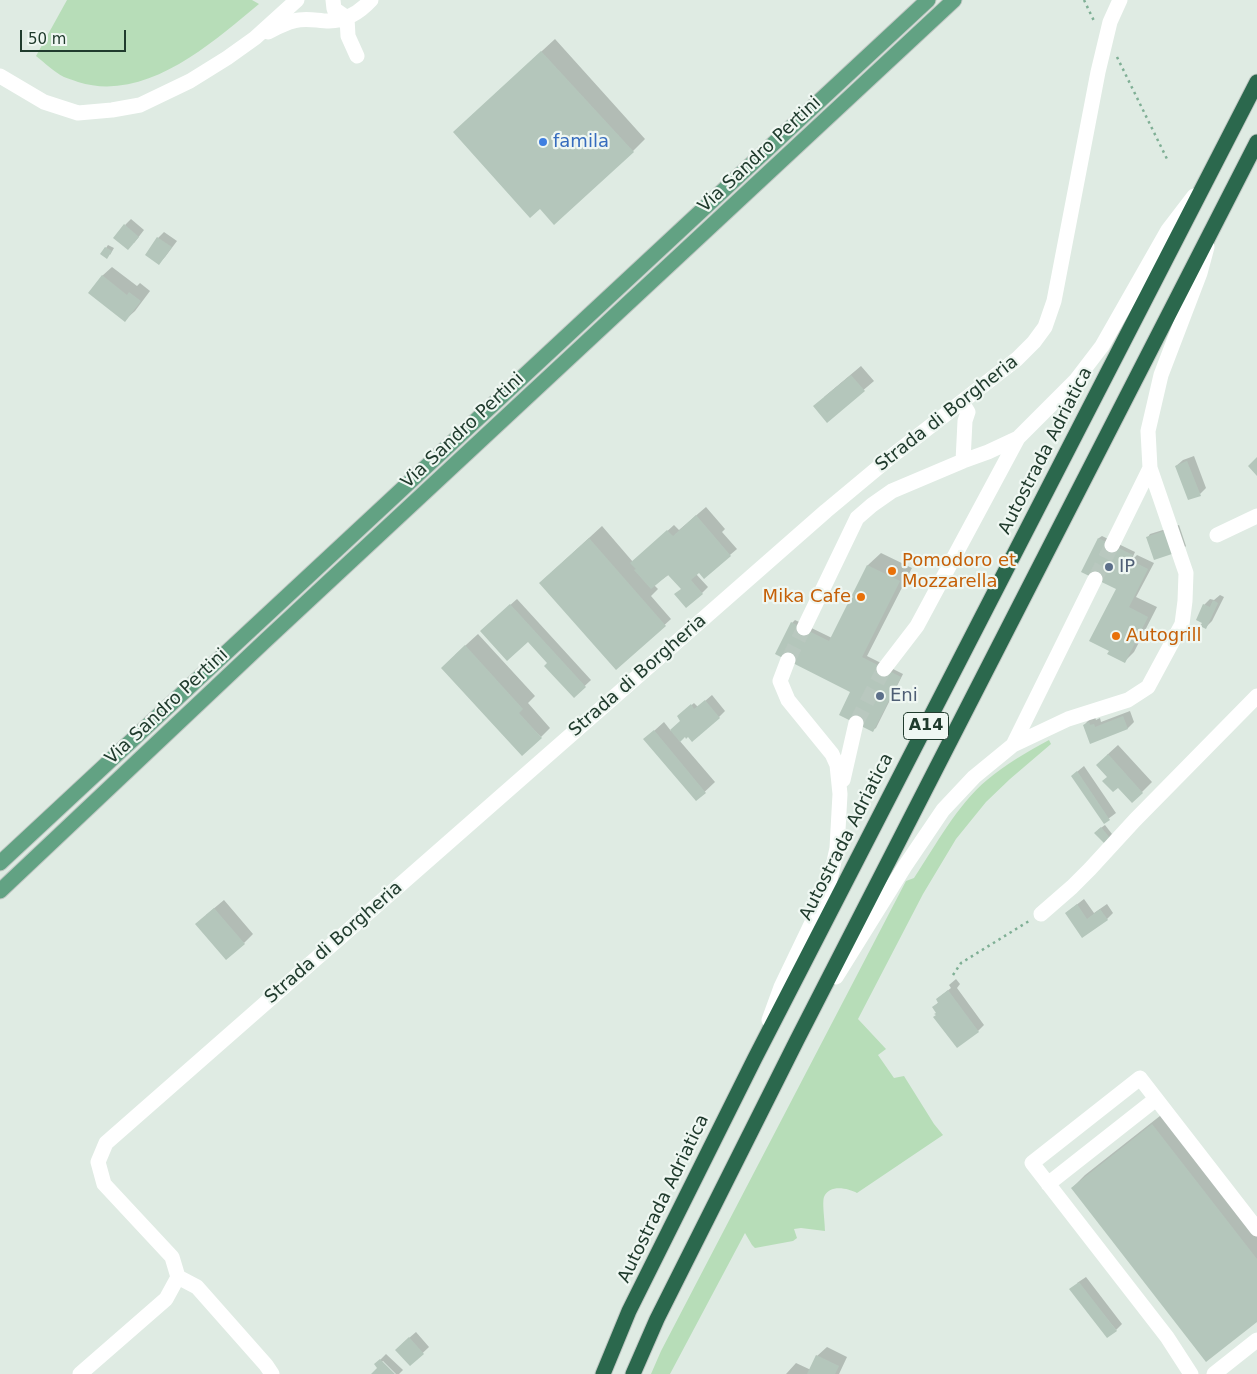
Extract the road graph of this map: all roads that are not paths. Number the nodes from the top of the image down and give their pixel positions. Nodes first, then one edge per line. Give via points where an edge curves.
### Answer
1 (297, 0) edge
2 (333, 0) edge
3 (371, 0) edge
4 (928, 0) edge
5 (954, 0) edge
6 (1119, 1) edge
7 (347, 18) junction
8 (255, 38) junction
9 (357, 56) dead end
10 (0, 76) edge
11 (1257, 82) edge
12 (1257, 142) edge
13 (1209, 175) junction
14 (1211, 232) junction
15 (962, 402) junction
16 (1018, 438) junction
17 (962, 461) junction
18 (1150, 468) junction
19 (1257, 516) edge
20 (1217, 535) dead end
21 (1112, 545) tunnel mouth
22 (1095, 579) tunnel mouth
23 (804, 628) tunnel mouth
24 (788, 660) tunnel mouth
25 (884, 669) tunnel mouth
26 (1257, 696) edge
27 (856, 723) tunnel mouth
28 (1013, 745) junction
29 (840, 794) junction
30 (0, 863) edge
31 (0, 891) edge
32 (1041, 914) road end
33 (797, 1040) junction
34 (755, 1058) junction
35 (1156, 1099) junction
36 (1048, 1184) junction
37 (1257, 1229) edge
38 (178, 1277) junction
39 (1257, 1340) edge
40 (80, 1374) edge
41 (272, 1374) edge
42 (603, 1374) edge
43 (632, 1374) edge
44 (1191, 1374) edge
45 (1214, 1374) edge

1 - 8 street
2 - 7 street via 334,9
3 - 7 street
4 - 30 main road, Via Sandro Pertini
5 - 31 main road, Via Sandro Pertini
6 - 15 street, Strada di Borgheria via 1105,40 1054,301 1045,327 1017,359
7 - 8 street via 294,21
7 - 9 street via 348,36
8 - 10 street via 190,81 140,105 112,110 78,112 44,102
11 - 13 highway, Autostrada Adriatica / A14
12 - 14 highway, A14
13 - 16 street via 1168,230 1102,346 1076,380
13 - 34 highway, Autostrada Adriatica / A14
14 - 18 street via 1200,273 1161,375 1148,431
14 - 33 highway, A14
15 - 17 street via 968,412
15 - 38 street, Strada di Borgheria via 826,511 106,1143 98,1162 104,1184 172,1257
16 - 17 street
16 - 25 street via 917,626
17 - 23 street via 892,491 857,518
18 - 21 street
18 - 28 street via 1186,573 1182,624 1148,687 1128,700 1068,719
19 - 20 street
22 - 28 street
24 - 29 street via 780,681 788,700 832,754 837,765
26 - 32 street via 1090,870
27 - 29 street
28 - 33 street via 974,777 943,810
29 - 34 street via 836,848 828,889 781,987
33 - 43 highway, A14 via 656,1319
34 - 42 highway, Autostrada Adriatica / A14 via 629,1311
35 - 36 street
35 - 36 street via 1140,1078 1039,1157 1032,1163
35 - 37 street
36 - 44 street via 1167,1337
38 - 40 street via 166,1299
38 - 41 street via 197,1287
39 - 45 street

